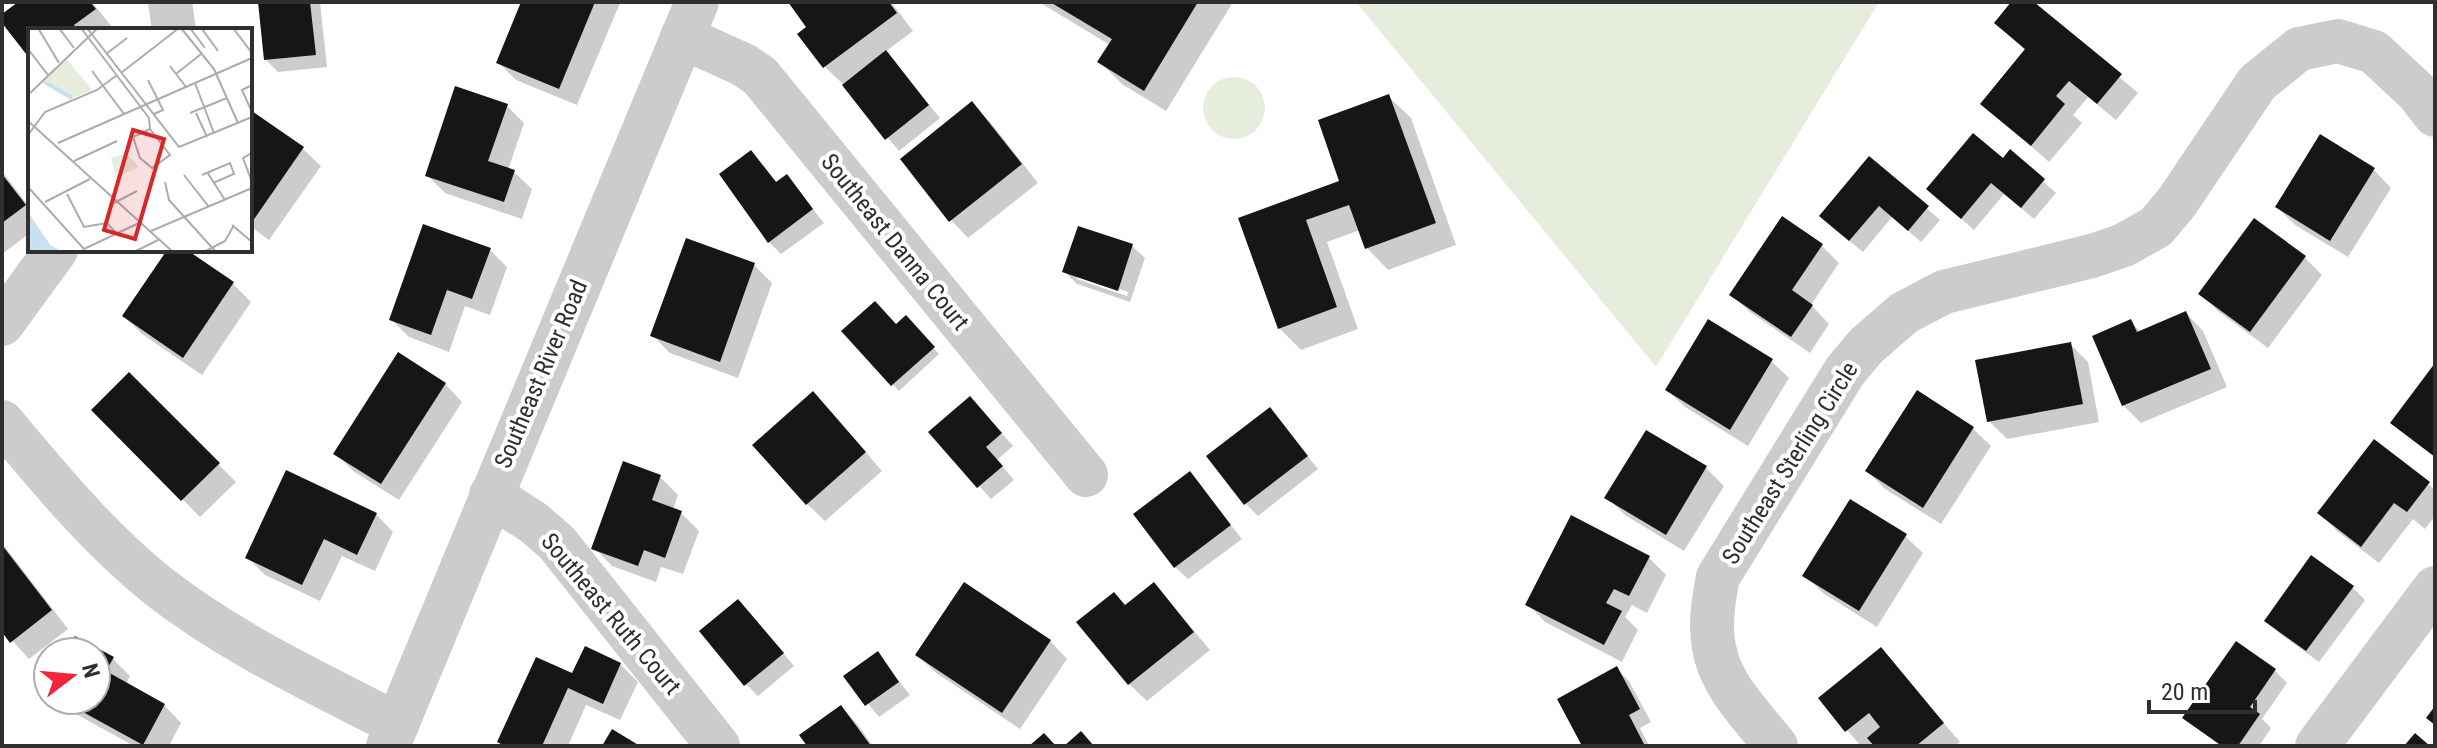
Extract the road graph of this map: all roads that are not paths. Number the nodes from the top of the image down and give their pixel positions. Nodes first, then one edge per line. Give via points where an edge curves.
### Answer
1 (170, 2) edge
2 (689, 20) edge
3 (174, 28) edge
4 (2435, 115) edge
5 (55, 252) edge
6 (2, 324) edge
7 (2, 422) edge
8 (1086, 475) dead end
9 (491, 495) junction
10 (2435, 588) edge
11 (392, 735) edge
12 (718, 746) edge
13 (1776, 746) edge
14 (2317, 746) edge

1 - 3 street
2 - 8 street, Southeast Danna Court via 760,76
2 - 9 street, Southeast River Road
4 - 13 street, Southeast Sterling Circle via 2374,52 2338,41 2299,49 2257,83 2156,227 2092,256 1944,292 1904,313 1867,345 1845,371 1718,577 1711,638 1718,668
5 - 6 street
7 - 11 street via 60,493 158,586
9 - 11 street, Southeast River Road
9 - 12 street, Southeast Ruth Court via 557,543
10 - 14 street

